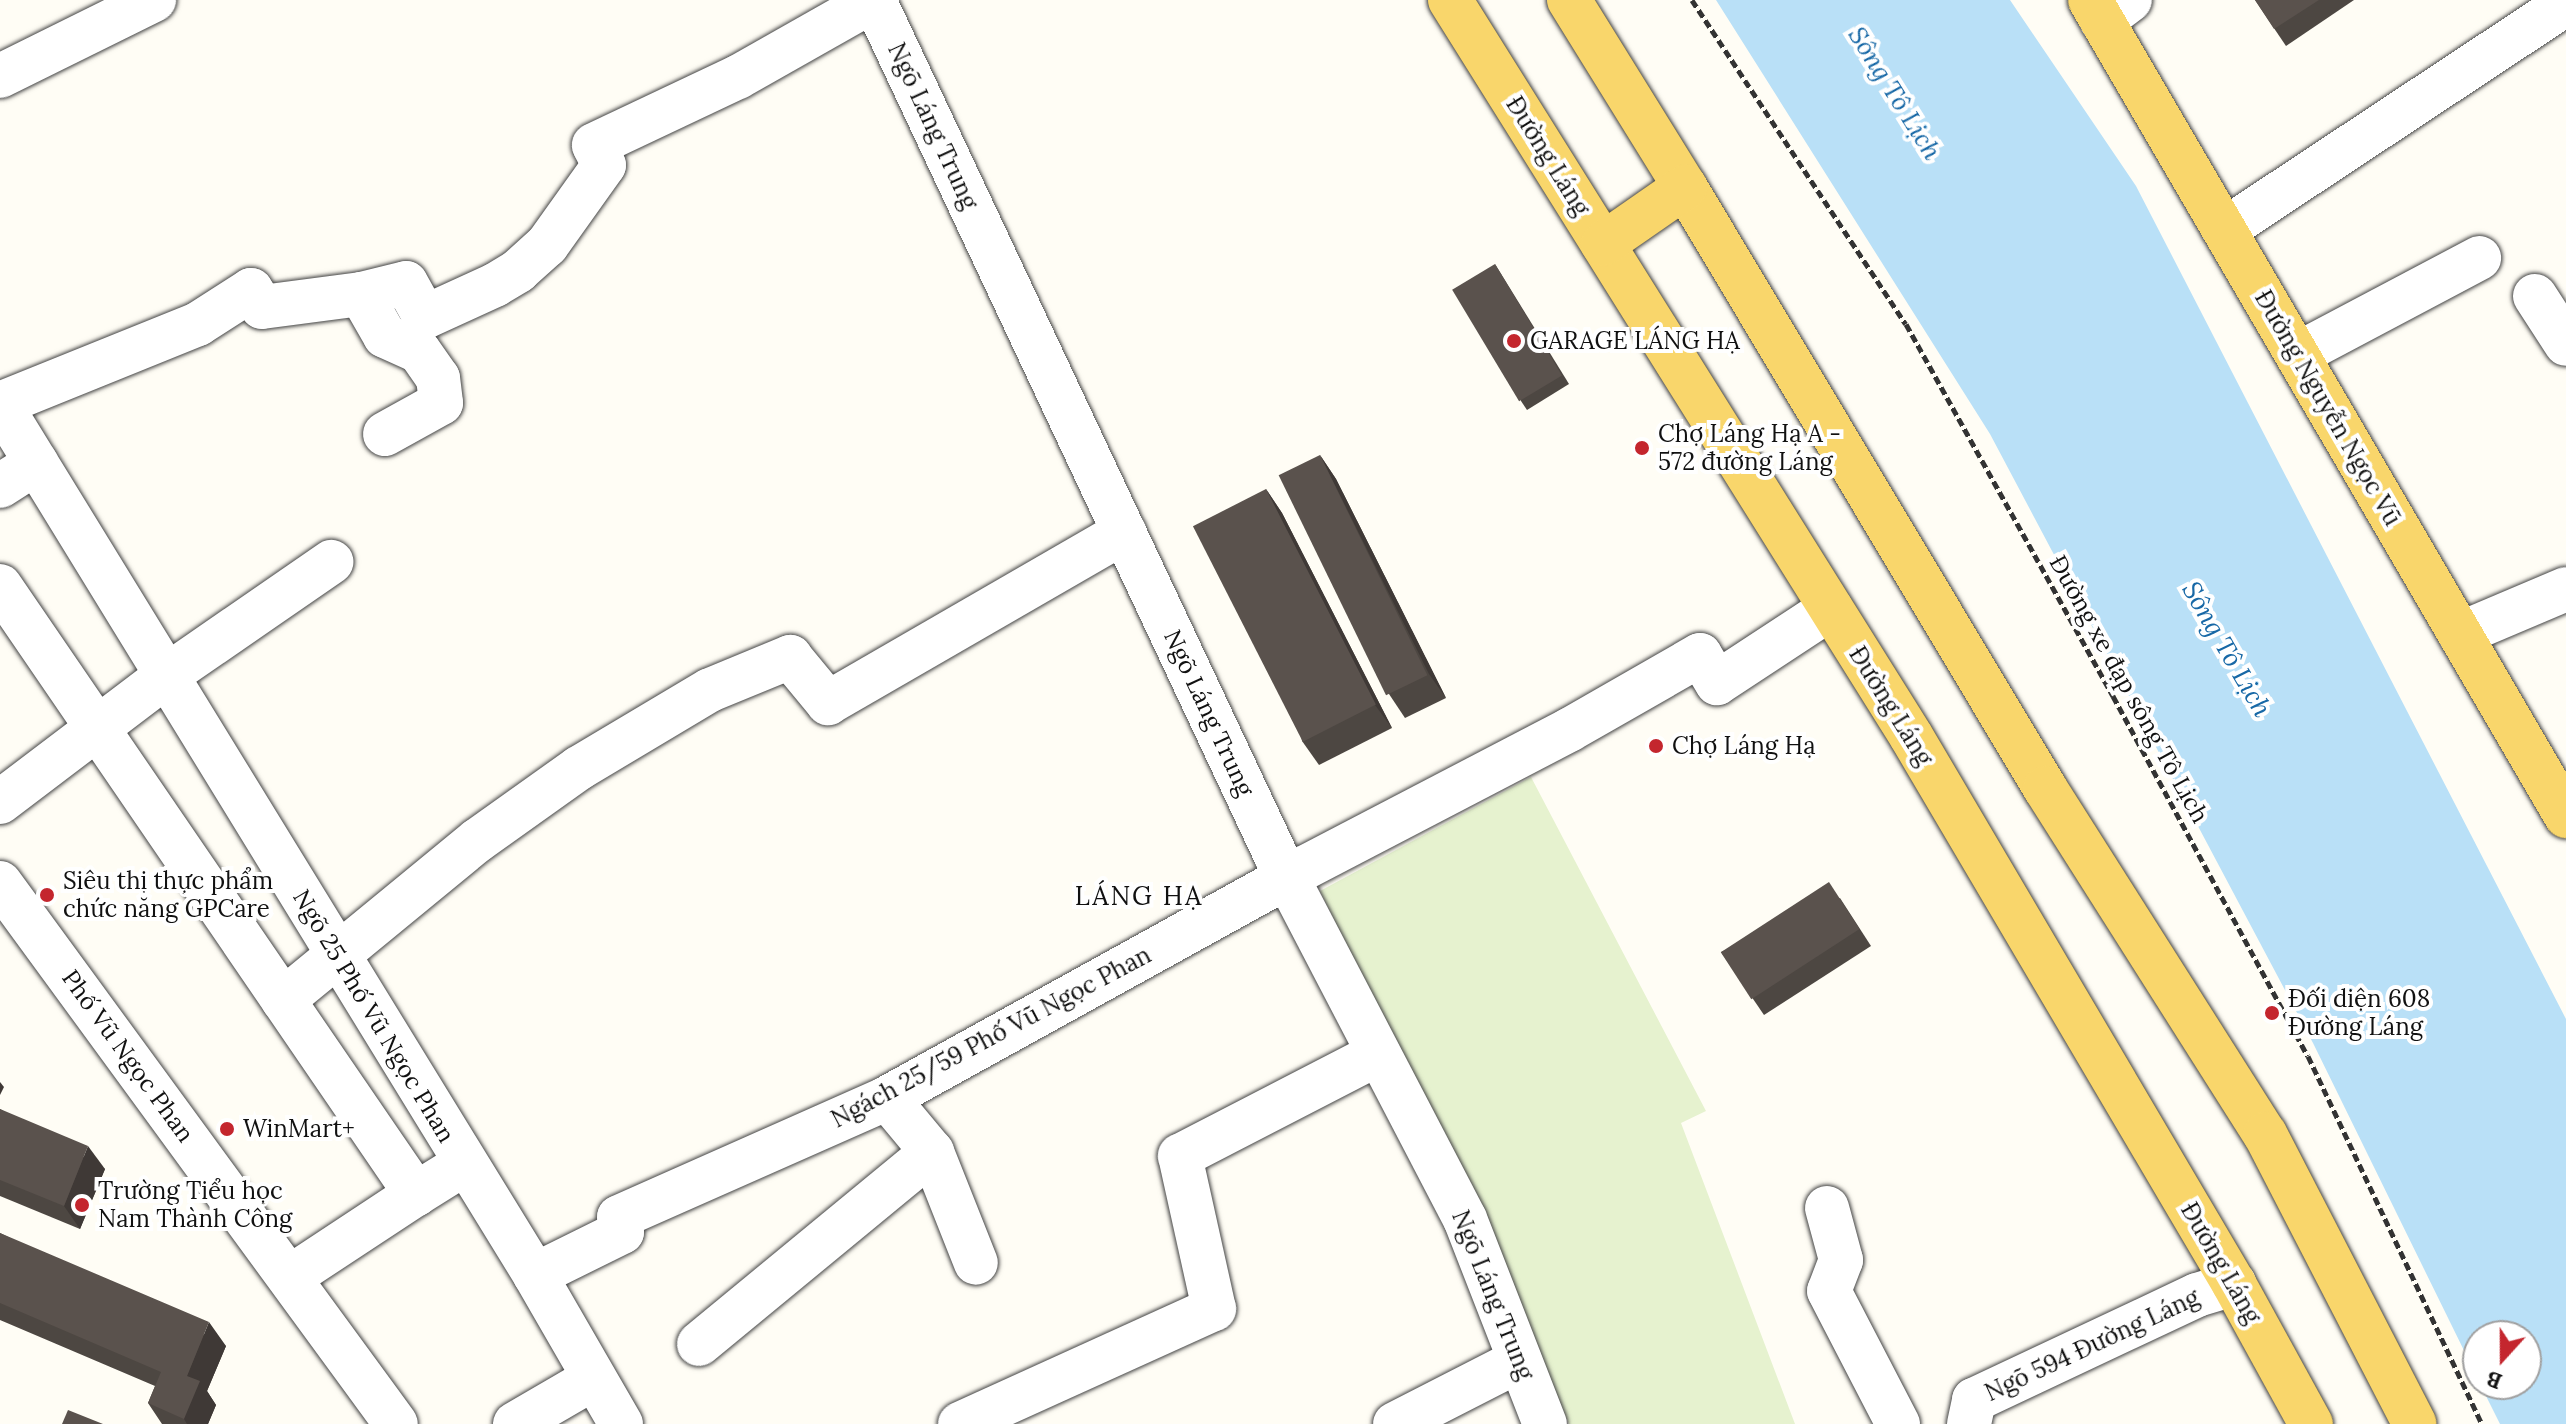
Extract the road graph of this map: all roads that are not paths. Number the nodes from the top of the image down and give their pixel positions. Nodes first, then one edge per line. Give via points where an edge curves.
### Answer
1 (154, 0) edge
2 (874, 0) edge
3 (1450, 0) edge
4 (1569, 0) edge
5 (2566, 4) edge
6 (2108, 7) edge
7 (0, 76) edge
8 (1685, 187) junction
9 (2224, 230) junction
10 (1603, 244) junction
11 (2479, 258) dead end
12 (361, 294) junction
13 (2535, 296) dead end
14 (2566, 344) edge
15 (2298, 354) junction
16 (0, 404) edge
17 (385, 434) dead end
18 (36, 463) junction
19 (0, 486) edge
20 (1124, 532) junction
21 (331, 562) dead end
22 (0, 586) edge
23 (2566, 589) edge
24 (1831, 608) junction
25 (2460, 634) junction
26 (166, 676) junction
27 (97, 728) junction
28 (0, 802) edge
29 (2566, 816) edge
30 (1286, 878) junction
31 (0, 883) edge
32 (337, 956) junction
33 (283, 1000) junction
34 (1378, 1054) junction
35 (887, 1098) junction
36 (932, 1152) junction
37 (464, 1164) junction
38 (416, 1194) junction
39 (1827, 1208) dead end
40 (976, 1263) dead end
41 (535, 1275) junction
42 (290, 1277) junction
43 (2234, 1284) junction
44 (699, 1344) dead end
45 (1520, 1360) junction
46 (594, 1378) junction
47 (396, 1424) edge
48 (515, 1424) edge
49 (621, 1424) edge
50 (960, 1424) edge
51 (1395, 1424) edge
52 (1545, 1424) edge
53 (1898, 1424) edge
54 (1969, 1424) edge
55 (2311, 1424) edge
56 (2415, 1424) edge

1 - 7 street
2 - 12 street via 738,77 594,145 604,165 547,245 495,285 425,317 406,283
2 - 20 street, Ngõ Láng Trung
3 - 10 main road, Đường Láng
4 - 8 main road
5 - 9 street
6 - 9 main road, Đường Nguyễn Ngọc Vũ
8 - 10 main road
8 - 56 main road via 2045,788 2265,1134
9 - 15 main road, Đường Nguyễn Ngọc Vũ
10 - 24 main road, Đường Láng
11 - 15 street
12 - 16 street via 262,307 251,290 198,324
12 - 17 street via 385,336 419,351 438,378 441,403
13 - 14 street
15 - 25 main road, Đường Nguyễn Ngọc Vũ
16 - 18 street, Ngõ 25 Phố Vũ Ngọc Phan
18 - 19 street
18 - 26 street, Ngõ 25 Phố Vũ Ngọc Phan
20 - 30 street, Ngõ Láng Trung
20 - 32 street via 828,703 790,657 710,690 579,768 478,840
21 - 26 street
22 - 27 street
23 - 25 street
24 - 30 street, Ngách 25/59 Phố Vũ Ngọc Phan via 1717,683 1700,655
24 - 43 main road, Đường Láng
25 - 29 main road, Đường Nguyễn Ngọc Vũ
26 - 27 street
26 - 32 street, Ngõ 25 Phố Vũ Ngọc Phan
27 - 28 street
27 - 33 street
30 - 34 street, Ngõ Láng Trung
30 - 35 street, Ngách 25/59 Phố Vũ Ngọc Phan
31 - 42 street, Phố Vũ Ngọc Phan
32 - 33 street
32 - 37 street, Ngõ 25 Phố Vũ Ngọc Phan
33 - 38 street
34 - 45 street, Ngõ Láng Trung via 1465,1219
34 - 50 street via 1180,1156 1214,1309
35 - 36 street
35 - 41 street, Ngách 25/59 Phố Vũ Ngọc Phan via 619,1217 622,1232
36 - 40 street
36 - 44 street
37 - 38 street
37 - 41 street, Ngõ 25 Phố Vũ Ngọc Phan
38 - 42 street
39 - 53 street via 1841,1260 1829,1291
41 - 46 street, Ngõ 25 Phố Vũ Ngọc Phan
42 - 47 street, Phố Vũ Ngọc Phan
43 - 54 street, Ngõ 594 Đường Láng via 2197,1295 1974,1400
43 - 55 main road, Đường Láng
45 - 51 street
45 - 52 street, Ngõ Láng Trung
46 - 48 street
46 - 49 street, Ngõ 25 Phố Vũ Ngọc Phan

